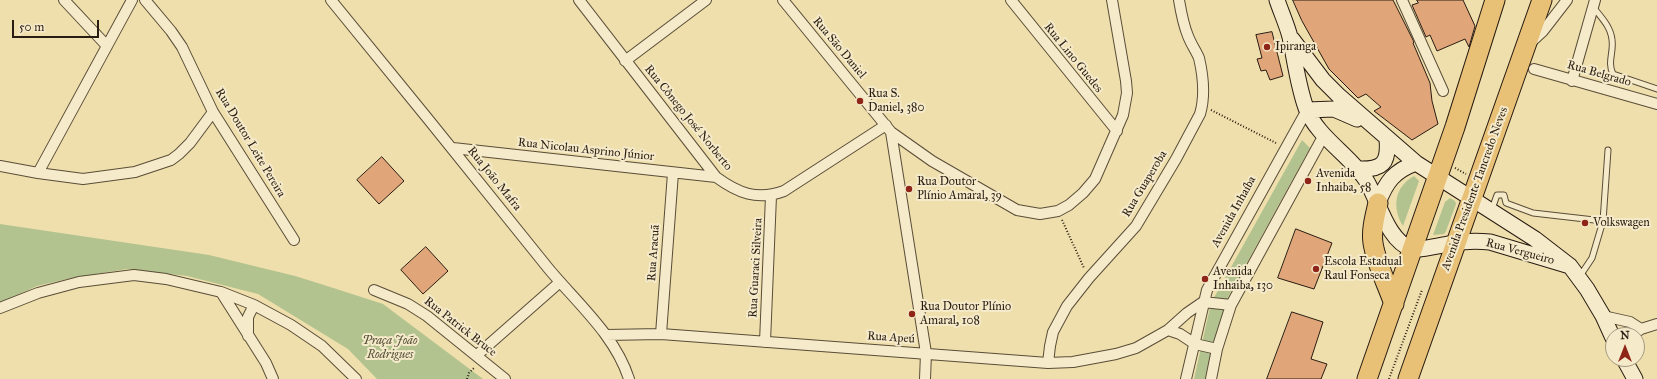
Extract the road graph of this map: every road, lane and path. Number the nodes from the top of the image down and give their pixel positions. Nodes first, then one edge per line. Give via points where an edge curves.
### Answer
1 (64, 0) edge
2 (132, 0) edge
3 (145, 0) edge
4 (331, 0) edge
5 (579, 0) edge
6 (706, 0) edge
7 (783, 0) edge
8 (1011, 0) edge
9 (1112, 0) edge
10 (1179, 0) edge
11 (1277, 0) edge
12 (1402, 0) edge
13 (1495, 0) edge
14 (1542, 0) edge
15 (1567, 0) edge
16 (1594, 3) edge
17 (1289, 35) junction
18 (106, 46) junction
19 (1525, 47) junction
20 (625, 61) junction
21 (1534, 69) dead end
22 (1572, 80) junction
23 (1657, 89) edge
24 (1443, 91) dead end
25 (1657, 104) edge
26 (1202, 106) junction
27 (1307, 110) junction
28 (213, 112) junction
29 (889, 129) junction
30 (1375, 129) junction
31 (1117, 131) junction
32 (1324, 135) junction
33 (1386, 138) junction
34 (1277, 143) dead end
35 (453, 148) junction
36 (1608, 150) dead end
37 (1416, 163) junction
38 (0, 166) edge
39 (1358, 169) junction
40 (1445, 172) junction
41 (38, 173) junction
42 (673, 173) junction
43 (1468, 175) dead end
44 (716, 177) junction
45 (771, 196) junction
46 (1472, 198) junction
47 (1378, 203) junction
48 (1492, 210) junction
49 (1060, 216) dead end
50 (1603, 221) junction
51 (294, 240) dead end
52 (1455, 243) junction
53 (1413, 250) junction
54 (1575, 271) junction
55 (1089, 278) junction
56 (560, 282) junction
57 (374, 290) dead end
58 (221, 292) junction
59 (1203, 302) junction
60 (1394, 304) junction
61 (254, 305) junction
62 (1231, 305) junction
63 (0, 308) edge
64 (1603, 316) junction
65 (1657, 324) edge
66 (1608, 327) edge
67 (1633, 327) edge
68 (1645, 329) edge
69 (1168, 330) junction
70 (661, 334) junction
71 (606, 335) junction
72 (248, 336) junction
73 (765, 342) junction
74 (1195, 344) junction
75 (1218, 349) junction
76 (926, 353) junction
77 (480, 358) junction
78 (1048, 362) junction
79 (1628, 367) edge
80 (273, 379) edge
81 (356, 379) edge
82 (467, 379) edge
83 (505, 379) edge
84 (629, 379) edge
85 (925, 379) edge
86 (1186, 379) edge
87 (1211, 379) edge
88 (1367, 379) edge
89 (1408, 379) edge
90 (1635, 379) edge

1 - 18 street
2 - 18 street
3 - 28 street, Rua Doutor Leite Pereira via 182,47
4 - 35 street, Rua João Mafra
5 - 20 street, Rua Cônego José Norberto
6 - 20 street
7 - 29 street, Rua São Daniel
8 - 31 street, Rua Lino Guedes
9 - 31 street via 1125,68 1127,93
10 - 26 street, Rua Guaperoba via 1182,18 1201,67
11 - 17 main road, Rua Vergueiro
12 - 24 street
13 - 40 highway
14 - 19 highway, Avenida Presidente Tancredo Neves
15 - 19 street via 1543,31
16 - 22 street
16 - 23 lane via 1609,28 1613,41 1609,67 1613,74
17 - 27 main road, Rua Vergueiro
17 - 30 main road, Rua Vergueiro via 1323,80
18 - 41 street
19 - 46 highway, Avenida Presidente Tancredo Neves
20 - 44 street, Rua Cônego José Norberto
21 - 22 street, Rua Belgrado
22 - 25 street, Rua Belgrado
26 - 34 path
26 - 55 street, Rua Guaperoba via 1176,159 1136,226
27 - 30 main road via 1334,109
27 - 32 main road, Rua Vergueiro
27 - 59 street, Avenida Inhaíba via 1214,274
28 - 41 street via 190,143 171,160 147,168 83,179
28 - 51 street, Rua Doutor Leite Pereira
29 - 31 street via 932,161 1017,210 1040,214 1058,211 1083,194 1095,179
29 - 45 street, Rua Cônego José Norberto via 784,191
29 - 76 street
30 - 33 main road, Rua Vergueiro
32 - 39 main road, Rua Vergueiro
32 - 62 street
33 - 37 main road, Rua Vergueiro
33 - 39 main road via 1388,155 1381,164
35 - 42 street, Rua Nicolau Asprino Júnior
35 - 56 street, Rua João Mafra
36 - 50 lane
37 - 40 main road, Rua Vergueiro
37 - 47 main road via 1392,177 1384,187
38 - 41 street
39 - 47 main road, Rua Vergueiro
40 - 43 path
40 - 46 main road, Rua Vergueiro
40 - 53 highway
42 - 44 street, Rua Nicolau Asprino Júnior
42 - 70 street, Rua Aracuã
44 - 45 street, Rua Cônego José Norberto via 739,191 751,195
45 - 73 street, Rua Guaraci Silveira
46 - 48 main road, Rua Vergueiro
46 - 52 highway, Avenida Presidente Tancredo Neves
47 - 53 main road, Rua Vergueiro via 1390,231 1401,243
47 - 60 highway via 1373,226 1373,242
48 - 50 lane via 1497,195 1500,194 1504,195 1506,204 1533,213
48 - 54 main road, Rua Vergueiro via 1535,239
49 - 55 path
50 - 54 lane via 1592,258
52 - 53 main road, Rua Vergueiro
52 - 54 main road, Rua Vergueiro via 1490,242
52 - 89 highway, Avenida Presidente Tancredo Neves
53 - 60 highway
54 - 64 main road, Rua Vergueiro
55 - 78 street, Rua Guaperoba via 1067,306 1053,332
56 - 71 street, Rua João Mafra
56 - 77 street
57 - 77 street, Rua Patrick Bruce via 408,304 427,316
58 - 61 street
58 - 63 street via 166,279 134,275 79,282 38,293
58 - 72 street
59 - 62 street
59 - 69 street, Rua Apeú
59 - 74 street, Avenida Inhaíba
60 - 88 highway
61 - 72 street via 248,317
61 - 81 street via 291,324 322,346
62 - 75 street
64 - 66 main road, Rua Vergueiro
64 - 67 street via 1630,322
65 - 68 street
69 - 74 street
69 - 78 street, Rua Apeú via 1136,348 1116,354 1073,362
70 - 71 street, Rua Apeú
70 - 73 street, Rua Apeú
71 - 84 street, Rua João Mafra via 620,356
72 - 80 street
73 - 76 street, Rua Apeú
74 - 75 street
74 - 86 street, Avenida Inhaíba
75 - 87 street
76 - 78 street, Rua Apeú
76 - 85 street
77 - 82 path
77 - 83 street, Rua Patrick Bruce
79 - 90 main road

